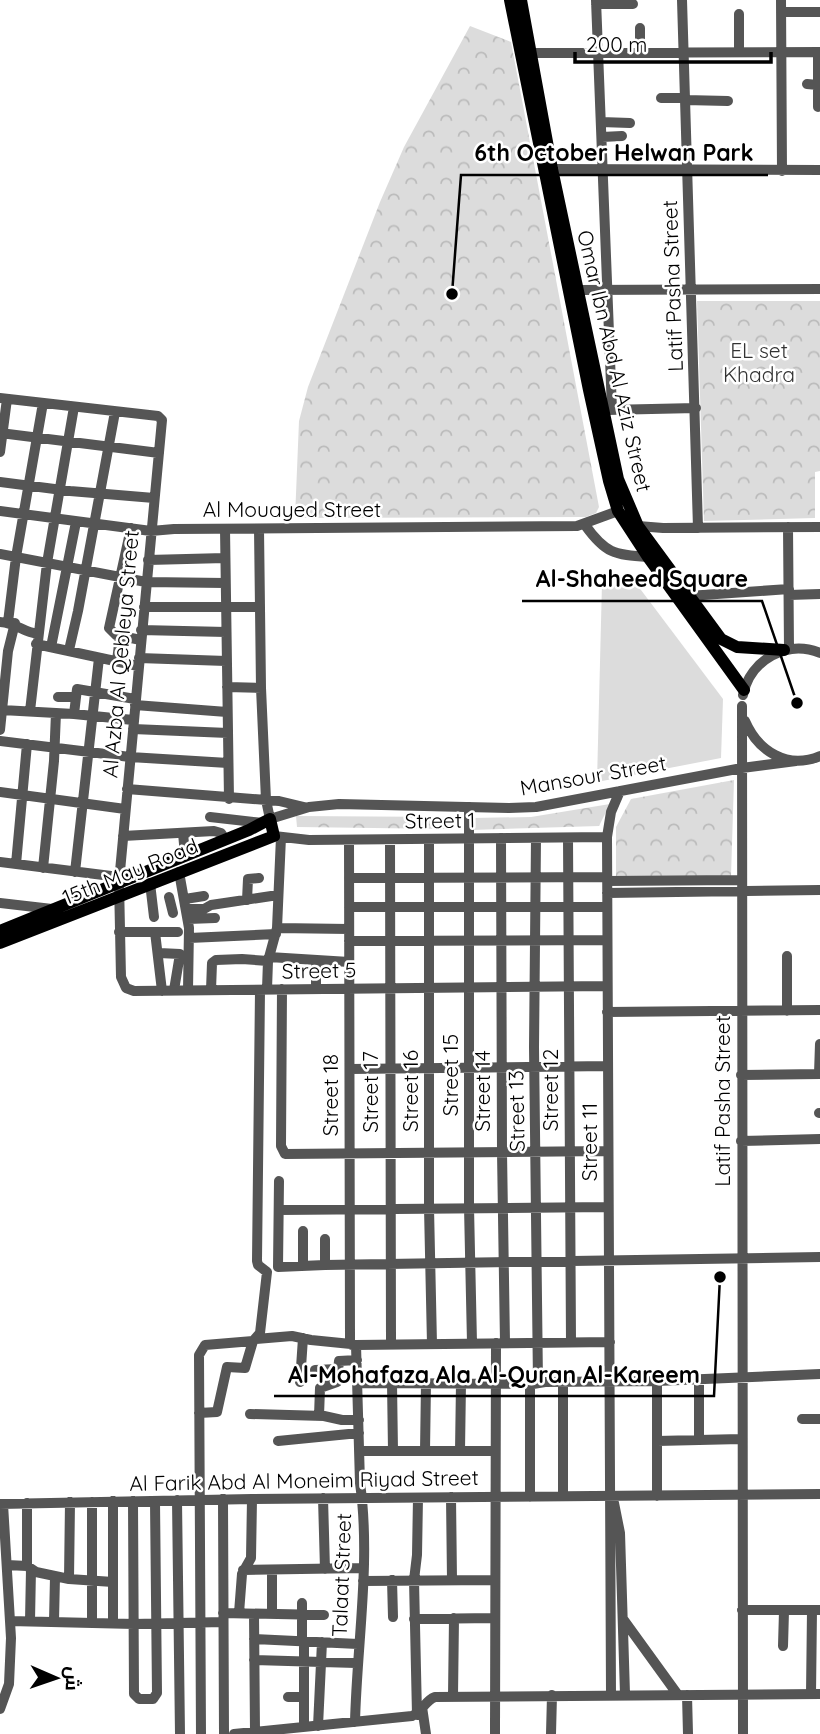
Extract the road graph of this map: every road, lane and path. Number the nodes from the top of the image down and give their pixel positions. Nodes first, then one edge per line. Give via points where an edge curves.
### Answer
1 (510, 0) edge
2 (521, 0) edge
3 (682, 0) edge
4 (781, 0) edge
5 (596, 2) edge
6 (633, 4) dead end
7 (781, 12) junction
8 (820, 12) edge
9 (739, 14) dead end
10 (640, 28) dead end
11 (598, 52) junction
12 (640, 52) junction
13 (683, 52) junction
14 (739, 52) junction
15 (781, 52) junction
16 (819, 52) edge
17 (527, 53) junction
18 (816, 85) edge
19 (661, 98) dead end
20 (685, 99) junction
21 (728, 101) dead end
22 (818, 107) dead end
23 (601, 122) junction
24 (630, 123) dead end
25 (622, 136) dead end
26 (602, 137) junction
27 (552, 169) junction
28 (603, 169) junction
29 (820, 170) edge
30 (687, 171) junction
31 (782, 171) junction
32 (692, 289) junction
33 (820, 289) edge
34 (578, 290) junction
35 (609, 290) junction
36 (3, 398) edge
37 (43, 403) junction
38 (74, 407) junction
39 (696, 408) junction
40 (608, 410) junction
41 (115, 412) junction
42 (1, 433) edge
43 (37, 439) junction
44 (68, 442) junction
45 (107, 448) junction
46 (0, 452) edge
47 (159, 453) junction
48 (0, 482) edge
49 (30, 486) junction
50 (60, 490) junction
51 (98, 494) junction
52 (154, 498) junction
53 (0, 511) edge
54 (618, 511) junction
55 (24, 514) junction
56 (55, 519) junction
57 (76, 522) junction
58 (93, 523) junction
59 (585, 525) junction
60 (638, 526) junction
61 (788, 527) junction
62 (820, 527) edge
63 (131, 528) junction
64 (259, 528) junction
65 (671, 528) junction
66 (698, 528) junction
67 (225, 529) junction
68 (151, 531) junction
69 (650, 551) junction
70 (0, 554) edge
71 (16, 557) junction
72 (225, 558) junction
73 (148, 560) junction
74 (47, 563) junction
75 (67, 567) junction
76 (85, 570) junction
77 (122, 577) junction
78 (146, 582) junction
79 (225, 583) junction
80 (789, 592) junction
81 (820, 594) edge
82 (688, 596) junction
83 (144, 607) junction
84 (260, 607) junction
85 (226, 608) junction
86 (8, 623) edge
87 (226, 632) junction
88 (141, 635) junction
89 (120, 636) junction
90 (37, 639) junction
91 (820, 646) edge
92 (51, 647) junction
93 (791, 649) junction
94 (69, 650) junction
95 (820, 653) edge
96 (99, 658) junction
97 (117, 661) junction
98 (226, 661) junction
99 (139, 662) junction
100 (66, 686) dead end
101 (227, 687) junction
102 (261, 688) junction
103 (744, 690) junction
104 (2, 692) edge
105 (94, 692) junction
106 (77, 693) junction
107 (58, 696) dead end
108 (135, 702) junction
109 (742, 706) junction
110 (2, 710) junction
111 (30, 711) junction
112 (227, 712) junction
113 (56, 713) junction
114 (74, 714) junction
115 (91, 716) junction
116 (133, 724) junction
117 (0, 730) edge
118 (228, 733) junction
119 (0, 741) edge
120 (27, 744) junction
121 (53, 747) junction
122 (87, 751) junction
123 (130, 757) junction
124 (820, 758) edge
125 (800, 760) junction
126 (228, 763) junction
127 (742, 768) junction
128 (127, 789) junction
129 (620, 791) junction
130 (0, 792) edge
131 (23, 795) junction
132 (50, 799) junction
133 (229, 799) junction
134 (265, 800) junction
135 (81, 803) junction
136 (309, 807) junction
137 (469, 807) junction
138 (125, 808) junction
139 (210, 817) dead end
140 (267, 821) junction
141 (183, 833) junction
142 (123, 836) junction
143 (277, 837) junction
144 (607, 837) junction
145 (500, 838) junction
146 (536, 838) junction
147 (568, 838) junction
148 (225, 839) junction
149 (429, 839) junction
150 (469, 839) junction
151 (349, 840) junction
152 (390, 840) junction
153 (185, 855) junction
154 (0, 862) edge
155 (16, 864) junction
156 (43, 868) junction
157 (75, 872) junction
158 (179, 872) junction
159 (390, 877) junction
160 (568, 877) junction
161 (259, 878) dead end
162 (349, 878) junction
163 (430, 878) junction
164 (469, 878) junction
165 (501, 878) junction
166 (536, 878) junction
167 (607, 879) junction
168 (119, 880) junction
169 (741, 880) junction
170 (150, 883) junction
171 (820, 890) edge
172 (741, 892) junction
173 (607, 893) junction
174 (278, 895) junction
175 (118, 896) junction
176 (204, 896) dead end
177 (247, 900) junction
178 (0, 903) edge
179 (171, 906) dead end
180 (186, 907) junction
181 (349, 907) junction
182 (501, 907) junction
183 (568, 907) junction
184 (607, 907) junction
185 (430, 908) junction
186 (469, 908) junction
187 (535, 908) junction
188 (52, 909) junction
189 (390, 909) junction
190 (154, 917) dead end
191 (215, 918) dead end
192 (349, 929) junction
193 (0, 930) edge
194 (277, 931) junction
195 (119, 932) junction
196 (155, 932) junction
197 (177, 932) dead end
198 (189, 938) junction
199 (501, 940) junction
200 (535, 940) junction
201 (568, 940) junction
202 (607, 940) junction
203 (349, 941) junction
204 (390, 941) junction
205 (429, 941) junction
206 (469, 941) junction
207 (0, 943) edge
208 (159, 953) junction
209 (786, 956) dead end
210 (269, 959) junction
211 (316, 961) junction
212 (349, 962) junction
213 (569, 986) junction
214 (607, 986) junction
215 (469, 987) junction
216 (501, 987) junction
217 (534, 987) junction
218 (389, 988) junction
219 (429, 988) junction
220 (263, 989) junction
221 (282, 989) junction
222 (316, 989) junction
223 (349, 989) junction
224 (162, 990) junction
225 (174, 990) junction
226 (188, 990) junction
227 (211, 990) junction
228 (820, 1010) edge
229 (741, 1011) junction
230 (787, 1011) junction
231 (607, 1012) junction
232 (820, 1044) edge
233 (608, 1066) junction
234 (535, 1067) junction
235 (569, 1067) junction
236 (429, 1068) junction
237 (469, 1068) junction
238 (501, 1068) junction
239 (349, 1069) junction
240 (389, 1069) junction
241 (819, 1074) edge
242 (741, 1075) junction
243 (820, 1139) edge
244 (741, 1141) junction
245 (570, 1151) junction
246 (608, 1151) junction
247 (502, 1152) junction
248 (535, 1152) junction
249 (389, 1153) junction
250 (429, 1153) junction
251 (469, 1153) junction
252 (350, 1154) junction
253 (279, 1181) dead end
254 (503, 1207) junction
255 (536, 1207) junction
256 (570, 1207) junction
257 (608, 1207) junction
258 (389, 1208) junction
259 (429, 1208) junction
260 (469, 1208) junction
261 (279, 1210) junction
262 (350, 1210) junction
263 (303, 1231) dead end
264 (325, 1239) dead end
265 (820, 1257) edge
266 (741, 1258) junction
267 (609, 1260) junction
268 (538, 1261) junction
269 (570, 1261) junction
270 (471, 1262) junction
271 (504, 1262) junction
272 (430, 1263) junction
273 (350, 1264) junction
274 (389, 1264) junction
275 (325, 1265) junction
276 (303, 1266) junction
277 (303, 1338) junction
278 (255, 1340) junction
279 (538, 1342) junction
280 (570, 1342) junction
281 (610, 1342) junction
282 (472, 1343) junction
283 (500, 1343) junction
284 (353, 1344) junction
285 (391, 1344) junction
286 (432, 1344) junction
287 (357, 1360) junction
288 (338, 1369) junction
289 (315, 1370) dead end
290 (820, 1374) edge
291 (741, 1377) junction
292 (699, 1379) junction
293 (610, 1381) junction
294 (657, 1381) junction
295 (300, 1382) dead end
296 (461, 1382) junction
297 (563, 1382) junction
298 (357, 1383) junction
299 (392, 1383) junction
300 (426, 1383) junction
301 (496, 1383) junction
302 (534, 1384) junction
303 (199, 1413) junction
304 (250, 1414) dead end
305 (319, 1416) junction
306 (802, 1419) dead end
307 (820, 1419) edge
308 (359, 1420) junction
309 (359, 1433) junction
310 (741, 1439) junction
311 (699, 1440) junction
312 (278, 1441) dead end
313 (657, 1441) junction
314 (359, 1451) junction
315 (393, 1451) junction
316 (425, 1451) junction
317 (460, 1451) junction
318 (494, 1451) junction
319 (820, 1494) edge
320 (563, 1496) junction
321 (611, 1496) junction
322 (657, 1496) junction
323 (742, 1496) junction
324 (451, 1497) junction
325 (494, 1497) junction
326 (530, 1497) junction
327 (323, 1498) junction
328 (363, 1498) junction
329 (418, 1498) junction
330 (223, 1499) junction
331 (252, 1499) junction
332 (177, 1500) junction
333 (201, 1500) junction
334 (133, 1501) junction
335 (155, 1501) junction
336 (70, 1502) junction
337 (92, 1502) junction
338 (113, 1502) junction
339 (27, 1503) junction
340 (2, 1504) edge
341 (7, 1565) junction
342 (29, 1568) junction
343 (363, 1568) junction
344 (325, 1569) junction
345 (243, 1570) junction
346 (272, 1570) junction
347 (55, 1577) junction
348 (69, 1580) junction
349 (392, 1580) junction
350 (414, 1580) junction
351 (452, 1580) junction
352 (494, 1580) junction
353 (363, 1581) junction
354 (92, 1582) junction
355 (113, 1582) junction
356 (302, 1604) dead end
357 (742, 1610) junction
358 (816, 1610) edge
359 (784, 1611) junction
360 (6, 1613) edge
361 (239, 1613) junction
362 (254, 1614) junction
363 (272, 1614) junction
364 (302, 1615) junction
365 (324, 1615) dead end
366 (393, 1617) dead end
367 (223, 1618) junction
368 (454, 1618) junction
369 (495, 1618) junction
370 (623, 1618) junction
371 (414, 1619) junction
372 (30, 1621) junction
373 (54, 1621) junction
374 (92, 1622) junction
375 (113, 1623) junction
376 (134, 1623) junction
377 (156, 1623) junction
378 (178, 1623) junction
379 (201, 1623) junction
380 (254, 1639) junction
381 (303, 1641) junction
382 (323, 1642) junction
383 (358, 1644) junction
384 (783, 1646) dead end
385 (610, 1647) junction
386 (623, 1647) junction
387 (254, 1660) junction
388 (304, 1661) junction
389 (321, 1662) junction
390 (356, 1663) junction
391 (611, 1694) junction
392 (742, 1694) junction
393 (815, 1694) edge
394 (625, 1695) junction
395 (683, 1695) junction
396 (453, 1696) junction
397 (495, 1696) junction
398 (552, 1696) junction
399 (288, 1697) dead end
400 (304, 1697) junction
401 (0, 1709) edge
402 (420, 1711) junction
403 (355, 1722) junction
404 (304, 1727) junction
405 (319, 1728) edge
406 (244, 1733) edge
407 (180, 1734) edge
408 (201, 1734) edge
409 (224, 1734) edge
410 (426, 1734) edge
411 (495, 1734) edge
412 (551, 1734) edge
413 (688, 1734) edge
414 (743, 1734) edge

1 - 17 main road, Omar Ibn Abd Al Aziz Street
2 - 17 main road, Omar Ibn Abd Al Aziz Street
3 - 13 street, Latif Pasha Street
4 - 7 street
5 - 6 street
5 - 11 street
7 - 8 street
7 - 15 street
9 - 14 street
10 - 12 street
11 - 12 street
11 - 17 street
11 - 23 street
12 - 13 street
13 - 14 street
13 - 20 street, Latif Pasha Street
14 - 15 street
15 - 16 street
15 - 31 street
16 - 18 street
17 - 27 main road, Omar Ibn Abd Al Aziz Street
17 - 54 main road, Omar Ibn Abd Al Aziz Street via 595,416
18 - 22 street
19 - 20 street
20 - 21 street
20 - 30 street, Latif Pasha Street
23 - 24 street
23 - 26 street
25 - 26 street
26 - 28 street
27 - 28 street
27 - 34 main road, Omar Ibn Abd Al Aziz Street
28 - 30 street
28 - 35 street
29 - 31 street
30 - 31 street
30 - 32 street, Latif Pasha Street
32 - 33 street
32 - 35 street
32 - 39 street, Latif Pasha Street
34 - 35 street
34 - 40 main road, Omar Ibn Abd Al Aziz Street
35 - 40 street
36 - 37 street
36 - 42 street
37 - 38 street
37 - 43 street
38 - 41 street
38 - 44 street
39 - 40 street
39 - 66 street, Latif Pasha Street
40 - 60 main road, Omar Ibn Abd Al Aziz Street via 618,479
41 - 45 street
41 - 47 street, Al Azba Al Qebleya Street via 158,416 162,421
42 - 43 street
42 - 46 street
43 - 44 street
43 - 49 street
44 - 45 street
44 - 50 street
45 - 47 street
45 - 51 street
47 - 52 street, Al Azba Al Qebleya Street
48 - 49 street
49 - 50 street
49 - 55 street
50 - 51 street
50 - 56 street
51 - 52 street
51 - 58 street
52 - 68 street, Al Azba Al Qebleya Street
53 - 55 street, Al Mouayed Street
54 - 59 street, Al Mouayed Street
54 - 69 main road, Omar Ibn Abd Al Aziz Street
55 - 56 street, Al Mouayed Street
55 - 71 street
56 - 57 street, Al Mouayed Street
56 - 74 street
57 - 58 street, Al Mouayed Street
57 - 75 street
58 - 63 street, Al Mouayed Street
58 - 76 street
59 - 64 street, Al Mouayed Street
59 - 69 street via 606,550 621,555
60 - 65 street
60 - 69 main road, Omar Ibn Abd Al Aziz Street
61 - 62 street
61 - 66 street
61 - 80 street
63 - 68 street, Al Mouayed Street
63 - 77 street
64 - 67 street, Al Mouayed Street
64 - 84 street
65 - 66 street
65 - 69 street via 661,532
67 - 68 street, Al Mouayed Street
67 - 72 street
68 - 73 street, Al Azba Al Qebleya Street
69 - 82 main road, Omar Ibn Abd Al Aziz Street
69 - 103 main road, Omar Ibn Abd Al Aziz Street
70 - 71 street
71 - 74 street
71 - 86 street
72 - 73 street
72 - 79 street
73 - 78 street, Al Azba Al Qebleya Street
74 - 75 street
74 - 90 street
75 - 76 street
75 - 92 street
76 - 77 street
76 - 94 street
77 - 78 street
77 - 89 street via 109,625
78 - 79 street
78 - 83 street, Al Azba Al Qebleya Street
79 - 85 street
80 - 81 street
80 - 82 street
80 - 93 street
82 - 93 main road, Omar Ibn Abd Al Aziz Street via 715,633 729,644
83 - 85 street
83 - 88 street, Al Azba Al Qebleya Street
84 - 85 street
84 - 102 street
85 - 87 street
86 - 90 street
86 - 104 street
87 - 88 street
87 - 98 street
88 - 89 street
88 - 99 street, Al Azba Al Qebleya Street
89 - 97 street
90 - 92 street
90 - 111 street
91 - 93 street
92 - 94 street
93 - 95 street
93 - 103 street via 759,664
94 - 96 street
96 - 97 street
96 - 105 street
97 - 99 street
98 - 99 street
98 - 101 street
99 - 108 street, Al Azba Al Qebleya Street
100 - 106 street
101 - 102 street
101 - 112 street
102 - 134 street
103 - 109 street, Latif Pasha Street
104 - 110 street
105 - 106 street
105 - 108 street
105 - 115 street
106 - 107 street
106 - 114 street
108 - 112 street
108 - 116 street, Al Azba Al Qebleya Street
109 - 125 street via 744,720 759,744 770,753
109 - 127 street, Latif Pasha Street
110 - 111 street
110 - 117 street
111 - 113 street
112 - 118 street
113 - 114 street
113 - 121 street
114 - 115 street
115 - 116 street
115 - 122 street
116 - 118 street
116 - 123 street, Al Azba Al Qebleya Street
118 - 126 street
119 - 120 street
120 - 121 street
120 - 131 street
121 - 122 street
121 - 132 street
122 - 123 street
122 - 135 street
123 - 126 street
123 - 128 street, Al Azba Al Qebleya Street
124 - 125 street, Mansour Street
125 - 127 street, Mansour Street
126 - 133 street
127 - 129 street, Mansour Street
127 - 169 street, Latif Pasha Street
128 - 133 street
128 - 138 street, Al Azba Al Qebleya Street
129 - 137 street, Mansour Street via 536,807
129 - 144 street, Street 11
130 - 131 street
131 - 132 street
131 - 155 street
132 - 135 street
132 - 156 street
133 - 134 street
134 - 136 street
134 - 140 street
135 - 138 street
135 - 157 street
136 - 137 street, Mansour Street
136 - 140 street, Mansour Street
137 - 150 street, Street 15
138 - 142 street, Al Azba Al Qebleya Street
139 - 140 street, Mansour Street
140 - 143 main road
140 - 148 main road, 15th May Road
141 - 142 street
141 - 148 street via 218,831
141 - 153 street
142 - 168 street, Al Azba Al Qebleya Street
143 - 151 street, Street 1
143 - 158 main road, 15th May Road
143 - 174 street
144 - 147 street, Street 1
144 - 167 street, Street 11
145 - 146 street, Street 1
145 - 150 street, Street 1
145 - 165 street, Street 14
146 - 147 street, Street 1
146 - 166 street, Street 13
147 - 160 street, Street 12
148 - 153 main road, 15th May Road
149 - 150 street, Street 1
149 - 152 street, Street 1
149 - 163 street, Street 16
150 - 164 street, Street 15
151 - 152 street, Street 1
151 - 162 street, Street 18
152 - 159 street, Street 17
153 - 168 main road, 15th May Road
154 - 155 street
155 - 156 street
156 - 157 street
157 - 168 street
158 - 170 main road, 15th May Road
158 - 180 street
159 - 162 street
159 - 163 street
159 - 189 street, Street 17
160 - 166 street
160 - 167 street
160 - 183 street, Street 12
161 - 177 street via 247,879
162 - 181 street, Street 18
163 - 164 street
163 - 185 street, Street 16
164 - 165 street
164 - 186 street, Street 15
165 - 166 street
165 - 182 street, Street 14
166 - 187 street, Street 13
167 - 169 street
167 - 173 street, Street 11
168 - 175 street, Al Azba Al Qebleya Street
168 - 188 main road, 15th May Road
169 - 172 street, Latif Pasha Street
170 - 175 main road, 15th May Road
170 - 190 street
171 - 172 street
172 - 173 street
172 - 229 street, Latif Pasha Street
173 - 184 street, Street 11
174 - 177 street
174 - 194 street
175 - 195 street, Street 5
175 - 207 main road, 15th May Road
176 - 180 street
177 - 180 street via 204,909
178 - 188 street
179 - 180 street
180 - 191 street
180 - 198 street
181 - 189 street
181 - 192 street, Street 18
182 - 186 street
182 - 187 street
182 - 199 street, Street 14
183 - 184 street
183 - 187 street
183 - 201 street, Street 12
184 - 202 street, Street 11
185 - 186 street
185 - 189 street
185 - 205 street, Street 16
186 - 206 street, Street 15
187 - 200 street, Street 13
188 - 193 main road, 15th May Road
189 - 204 street, Street 17
192 - 194 street
192 - 203 street, Street 18
194 - 198 street
194 - 210 street
195 - 196 street
195 - 224 street, Street 5 via 123,985 130,990
196 - 197 street
196 - 208 street
198 - 226 street
199 - 200 street
199 - 206 street
199 - 216 street, Street 14
200 - 201 street
200 - 217 street, Street 13
201 - 202 street
201 - 213 street, Street 12
202 - 214 street, Street 11
203 - 204 street
203 - 212 street, Street 18
204 - 205 street
204 - 218 street, Street 17
205 - 206 street
205 - 219 street, Street 16
206 - 215 street, Street 15
208 - 224 street
208 - 225 street via 180,954
209 - 230 street
210 - 211 street
210 - 220 street
210 - 227 street via 216,960
211 - 212 street
211 - 222 street
212 - 223 street, Street 18
213 - 214 street, Street 5
213 - 217 street, Street 5
213 - 235 street, Street 12
214 - 231 street, Street 11
215 - 216 street, Street 5
215 - 219 street, Street 5
215 - 237 street, Street 15
216 - 217 street, Street 5
216 - 238 street, Street 14
217 - 234 street, Street 13
218 - 219 street, Street 5
218 - 223 street, Street 5
218 - 240 street, Street 17
219 - 236 street, Street 16
220 - 221 street, Street 5
220 - 227 street, Street 5
220 - 278 street via 257,1261 267,1273 260,1333
221 - 222 street, Street 5
221 - 252 street via 283,1152
222 - 223 street, Street 5
223 - 239 street, Street 18
224 - 225 street, Street 5
225 - 226 street, Street 5
226 - 227 street, Street 5
228 - 230 street
229 - 230 street
229 - 231 street
229 - 242 street, Latif Pasha Street
231 - 233 street, Street 11
232 - 241 street
233 - 235 street
233 - 246 street, Street 11
234 - 235 street
234 - 238 street
234 - 248 street, Street 13
235 - 245 street, Street 12
236 - 237 street
236 - 240 street
236 - 250 street, Street 16
237 - 238 street
237 - 251 street, Street 15
238 - 247 street, Street 14
239 - 240 street
239 - 252 street, Street 18
240 - 249 street, Street 17
241 - 242 street
242 - 244 street, Latif Pasha Street
243 - 244 street
244 - 266 street, Latif Pasha Street
245 - 246 street
245 - 248 street
245 - 256 street, Street 12
246 - 257 street, Street 11
247 - 248 street
247 - 251 street
247 - 254 street, Street 14
248 - 255 street, Street 13
249 - 250 street
249 - 252 street
249 - 258 street, Street 17
250 - 251 street
250 - 259 street, Street 16
251 - 260 street, Street 15
252 - 262 street, Street 18
253 - 261 street
254 - 255 street
254 - 260 street
254 - 271 street, Street 14
255 - 256 street
255 - 268 street, Street 13
256 - 257 street
256 - 269 street, Street 12
257 - 267 street, Street 11
258 - 259 street
258 - 262 street
258 - 274 street, Street 17
259 - 260 street
259 - 272 street, Street 16
260 - 270 street, Street 15
261 - 262 street
261 - 276 street via 278,1268
262 - 273 street, Street 18
263 - 276 street
264 - 275 street
265 - 266 street
266 - 267 street
266 - 291 street, Latif Pasha Street
267 - 269 street
267 - 281 street, Street 11
268 - 269 street
268 - 271 street
268 - 279 street, Street 13
269 - 280 street, Street 12
270 - 271 street
270 - 272 street
270 - 282 street, Street 15
271 - 283 street, Street 14
272 - 274 street
272 - 286 street, Street 16
273 - 274 street
273 - 275 street
273 - 284 street, Street 18
274 - 285 street, Street 17
275 - 276 street
277 - 278 street
277 - 284 street
277 - 295 street
278 - 303 street via 246,1368 226,1367 217,1412
278 - 303 street via 205,1345 199,1355
279 - 280 street
279 - 283 street
279 - 302 street, Street 13
280 - 281 street
281 - 293 street, Street 11
282 - 283 street
282 - 286 street
283 - 301 street, Street 14
284 - 285 street
284 - 287 street, Talaat Street
285 - 286 street
287 - 288 street via 341,1360
287 - 298 street, Talaat Street
288 - 289 street
288 - 305 street via 337,1382 319,1389
290 - 291 street
291 - 292 street
291 - 310 street, Latif Pasha Street
292 - 294 street
292 - 311 street
293 - 294 street
293 - 297 street
293 - 321 street, Street 11
294 - 313 street
296 - 300 street
296 - 301 street
296 - 317 street
297 - 302 street
297 - 320 street
298 - 299 street
298 - 308 street, Talaat Street
299 - 300 street
299 - 315 street
300 - 316 street
301 - 302 street
301 - 318 street, Street 14
302 - 326 street, Street 13
303 - 333 street
304 - 305 street
305 - 308 street
306 - 307 street
308 - 309 street, Talaat Street
309 - 312 street
309 - 314 street, Talaat Street
310 - 311 street
310 - 323 street, Latif Pasha Street
311 - 313 street
313 - 322 street
314 - 315 street
314 - 328 street, Talaat Street via 354,1468
315 - 316 street
316 - 317 street
317 - 318 street
318 - 325 street, Street 14
319 - 323 street, Al Farik Abd Al Moneim Riyad Street
320 - 321 street, Al Farik Abd Al Moneim Riyad Street
320 - 326 street, Al Farik Abd Al Moneim Riyad Street
321 - 322 street, Al Farik Abd Al Moneim Riyad Street
321 - 370 street via 621,1539
321 - 385 street
322 - 323 street, Al Farik Abd Al Moneim Riyad Street
323 - 357 street, Latif Pasha Street
324 - 325 street, Al Farik Abd Al Moneim Riyad Street
324 - 329 street, Al Farik Abd Al Moneim Riyad Street
324 - 351 street
325 - 326 street, Al Farik Abd Al Moneim Riyad Street
325 - 352 street, Street 14
327 - 328 street, Al Farik Abd Al Moneim Riyad Street
327 - 331 street, Al Farik Abd Al Moneim Riyad Street
327 - 344 street
328 - 329 street, Al Farik Abd Al Moneim Riyad Street
328 - 343 street, Talaat Street
329 - 350 street
330 - 331 street, Al Farik Abd Al Moneim Riyad Street
330 - 333 street, Al Farik Abd Al Moneim Riyad Street
330 - 367 street
331 - 345 street via 251,1558
332 - 333 street, Al Farik Abd Al Moneim Riyad Street
332 - 335 street, Al Farik Abd Al Moneim Riyad Street
332 - 378 street
333 - 379 street
334 - 335 street, Al Farik Abd Al Moneim Riyad Street
334 - 338 street, Al Farik Abd Al Moneim Riyad Street
334 - 376 street
335 - 377 street
336 - 337 street, Al Farik Abd Al Moneim Riyad Street
336 - 339 street, Al Farik Abd Al Moneim Riyad Street
336 - 348 street
337 - 338 street, Al Farik Abd Al Moneim Riyad Street
337 - 354 street
338 - 355 street
339 - 340 street, Al Farik Abd Al Moneim Riyad Street
339 - 342 street
340 - 341 street
341 - 342 street
341 - 360 street
342 - 347 street
342 - 372 street
343 - 344 street
343 - 353 street, Talaat Street
344 - 346 street
345 - 346 street
345 - 361 street
346 - 363 street
347 - 348 street
347 - 373 street
348 - 354 street
349 - 350 street
349 - 353 street
349 - 366 street
350 - 351 street
350 - 371 street
351 - 352 street
352 - 369 street, Street 14
353 - 383 street, Talaat Street
354 - 355 street
354 - 374 street
355 - 375 street
356 - 364 street
357 - 359 street
357 - 392 street, Latif Pasha Street
358 - 359 street
358 - 393 street
359 - 384 street
360 - 372 street
360 - 401 street via 9,1684
361 - 362 street
361 - 367 street
362 - 363 street
362 - 380 street
363 - 364 street
364 - 365 street
364 - 381 street
367 - 379 street
367 - 409 street
368 - 369 street
368 - 371 street
368 - 396 street
369 - 397 street, Street 14
370 - 386 street
370 - 395 street
371 - 402 street
372 - 373 street
373 - 374 street
374 - 375 street
375 - 376 street
376 - 377 street
376 - 377 street via 134,1694 139,1699 153,1699 157,1696
377 - 378 street
378 - 379 street
378 - 407 street
379 - 408 street
380 - 381 street
380 - 387 street
381 - 382 street
381 - 388 street
382 - 383 street
382 - 389 street
383 - 390 street, Talaat Street
385 - 386 street
385 - 391 street
386 - 394 street
387 - 388 street
387 - 406 street
388 - 389 street
388 - 400 street
389 - 390 street
389 - 405 street
390 - 403 street, Talaat Street
391 - 394 street
391 - 398 street
392 - 393 street
392 - 395 street
392 - 414 street, Latif Pasha Street
394 - 395 street
395 - 413 street
396 - 397 street
396 - 402 street via 430,1699
397 - 398 street
397 - 411 street, Street 14
398 - 412 street
399 - 400 street
400 - 404 street
402 - 403 street
402 - 410 street
403 - 405 street
404 - 405 street
404 - 406 street

